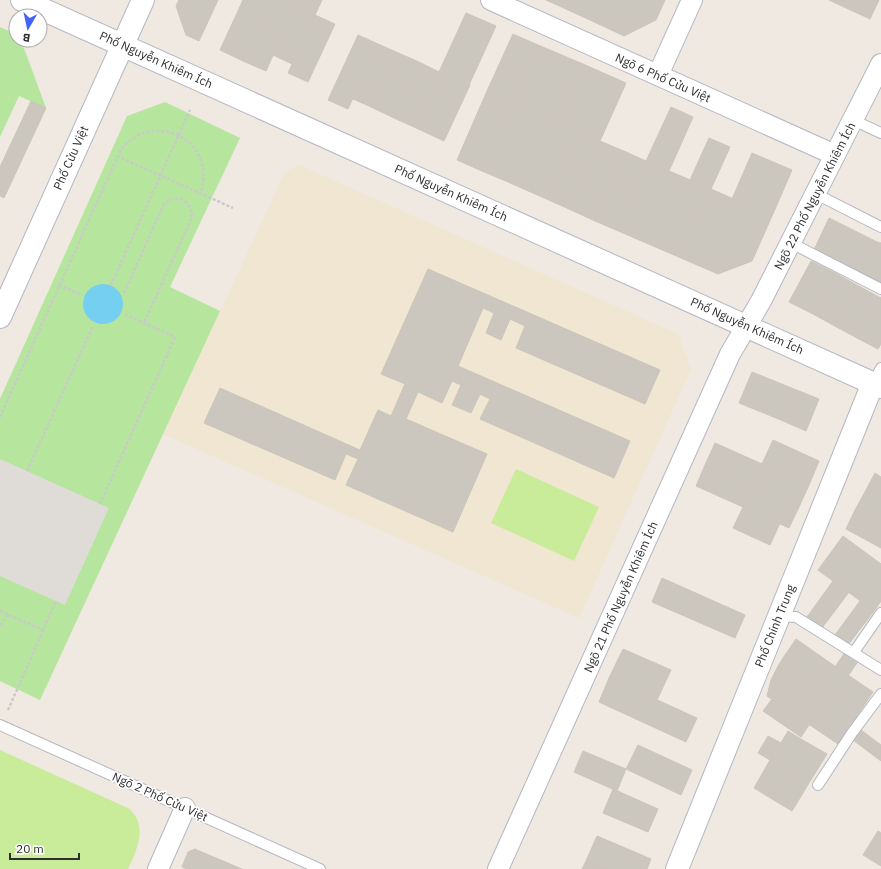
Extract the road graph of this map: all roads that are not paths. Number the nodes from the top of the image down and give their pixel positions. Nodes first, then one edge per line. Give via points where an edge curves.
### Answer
1 (22, 0) edge
2 (143, 0) edge
3 (491, 0) edge
4 (692, 0) edge
5 (122, 45) junction
6 (881, 64) edge
7 (658, 75) junction
8 (853, 120) junction
9 (881, 133) edge
10 (835, 155) junction
11 (816, 194) junction
12 (881, 227) edge
13 (791, 243) junction
14 (881, 289) edge
15 (0, 317) edge
16 (746, 326) junction
17 (878, 379) edge
18 (881, 613) edge
19 (780, 616) junction
20 (854, 652) junction
21 (881, 670) edge
22 (881, 694) edge
23 (0, 725) edge
24 (818, 785) dead end
25 (185, 808) junction
26 (158, 869) edge
27 (320, 869) edge
28 (498, 869) edge
29 (677, 869) edge

1 - 5 street, Phố Nguyễn Khiêm Ích
2 - 5 street, Phố Cửu Việt
3 - 7 street, Ngõ 6 Phố Cửu Việt
4 - 7 street
5 - 15 street, Phố Cửu Việt
5 - 16 street, Phố Nguyễn Khiêm Ích
6 - 8 street, Ngõ 22 Phố Nguyễn Khiêm Ích
7 - 10 street, Ngõ 6 Phố Cửu Việt
8 - 9 lane
8 - 10 street, Ngõ 22 Phố Nguyễn Khiêm Ích
10 - 11 street, Ngõ 22 Phố Nguyễn Khiêm Ích
11 - 12 lane
11 - 13 street, Ngõ 22 Phố Nguyễn Khiêm Ích
13 - 14 lane
13 - 16 street, Ngõ 22 Phố Nguyễn Khiêm Ích
16 - 17 street, Phố Nguyễn Khiêm Ích
16 - 28 street, Ngõ 21 Phố Nguyễn Khiêm Ích via 730,354
17 - 19 street, Phố Chính Trung
18 - 20 lane
19 - 20 lane via 796,617
19 - 29 street, Phố Chính Trung
20 - 21 lane
22 - 24 lane
23 - 25 lane, Ngõ 2 Phố Cửu Việt
25 - 26 street
25 - 27 lane, Ngõ 2 Phố Cửu Việt

